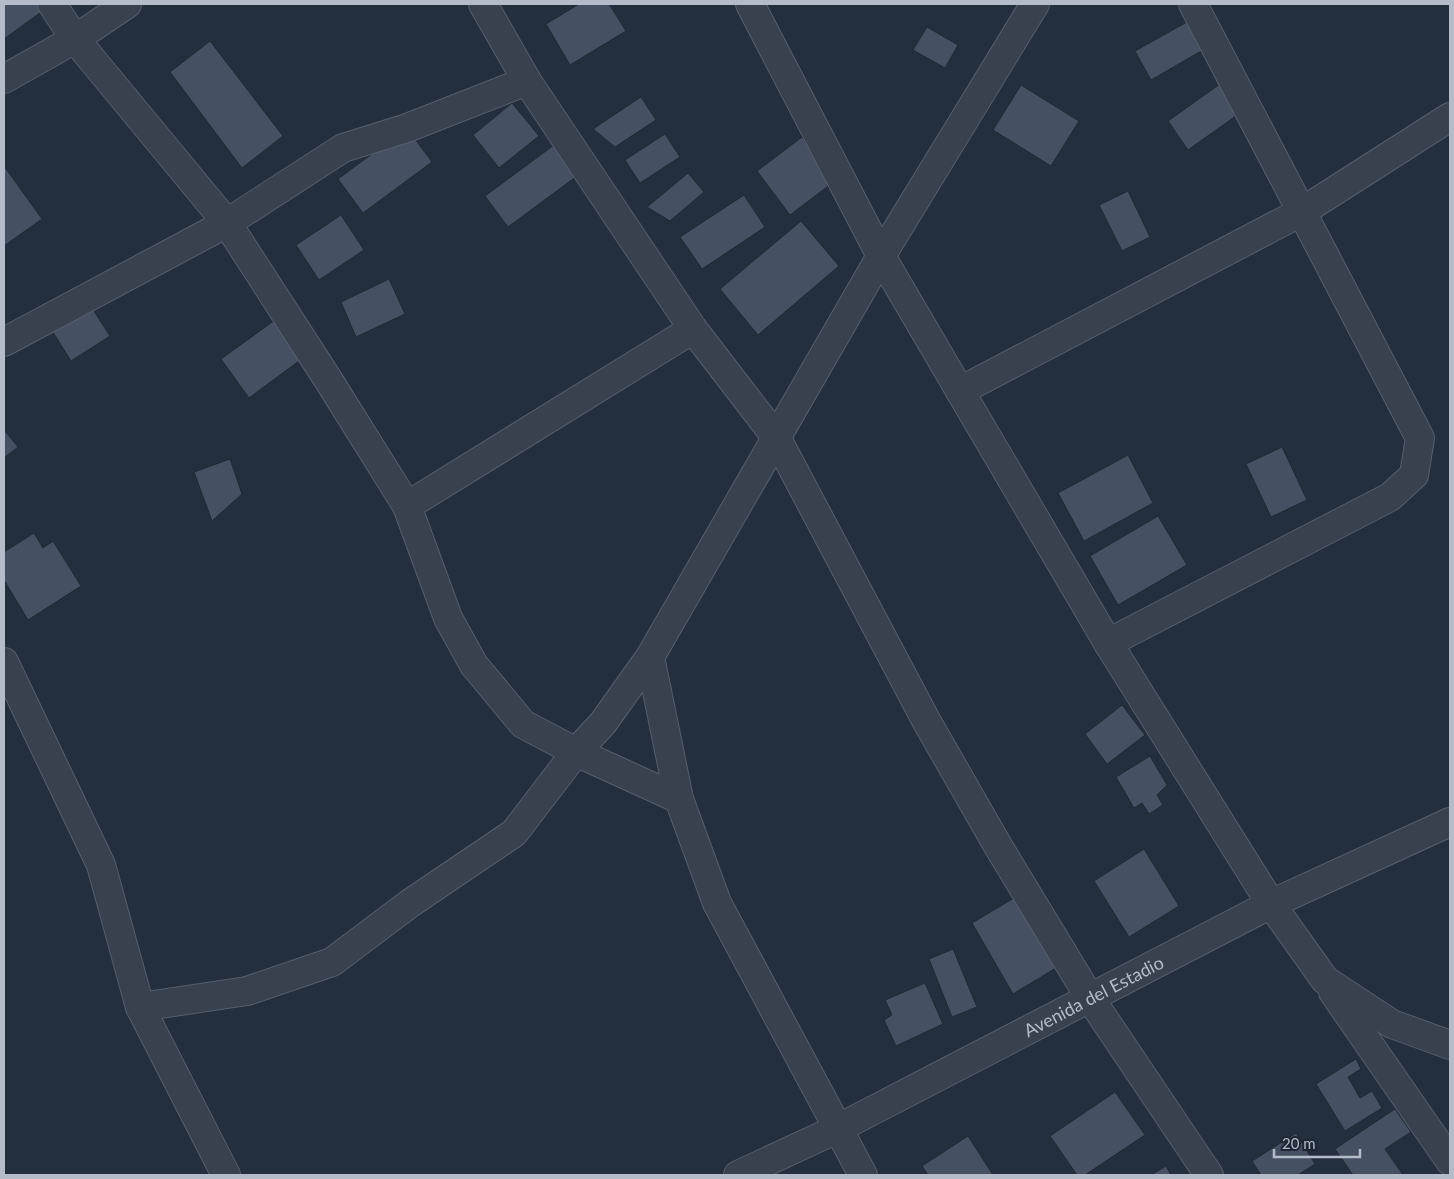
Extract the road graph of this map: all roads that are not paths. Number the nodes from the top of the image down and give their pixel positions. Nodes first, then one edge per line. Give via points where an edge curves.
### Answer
1 (52, 4) edge
2 (127, 4) edge
3 (483, 4) edge
4 (750, 4) edge
5 (1035, 4) edge
6 (1193, 4) edge
7 (75, 38) junction
8 (4, 79) edge
9 (527, 81) junction
10 (1450, 117) edge
11 (1303, 212) junction
12 (227, 223) junction
13 (881, 256) junction
14 (693, 329) junction
15 (4, 342) edge
16 (960, 392) junction
17 (776, 436) junction
18 (407, 506) junction
19 (1108, 643) junction
20 (650, 657) junction
21 (4, 662) edge
22 (576, 752) junction
23 (679, 799) junction
24 (1450, 822) edge
25 (1271, 904) junction
26 (1325, 980) junction
27 (1090, 998) junction
28 (140, 1007) junction
29 (1450, 1045) edge
30 (837, 1129) junction
31 (1450, 1161) edge
32 (226, 1175) edge
33 (738, 1175) edge
34 (863, 1175) edge
35 (1209, 1175) edge

1 - 7 street
2 - 7 street
3 - 9 street
4 - 13 street
5 - 13 street
6 - 11 street
7 - 8 street
7 - 12 street
9 - 12 street via 407,128 343,148
9 - 14 street
10 - 11 street
11 - 16 street
11 - 19 street via 1420,438 1414,475 1390,498
12 - 15 street
12 - 18 street
13 - 16 street
13 - 17 street
14 - 17 street
14 - 18 street
16 - 19 street
17 - 20 street
17 - 27 street via 927,722
18 - 22 street via 448,618 474,665 523,724
19 - 25 street
20 - 22 street via 603,723
20 - 23 street
21 - 28 street via 101,865
22 - 23 street
22 - 28 street via 514,833 409,904 332,962 247,991
23 - 30 street via 717,903
24 - 25 street, Avenida del Estadio
25 - 26 street
25 - 27 street, Avenida del Estadio
26 - 29 street via 1392,1024
26 - 31 street
27 - 30 street, Avenida del Estadio
27 - 35 street
28 - 32 street
30 - 33 street, Avenida del Estadio
30 - 34 street

